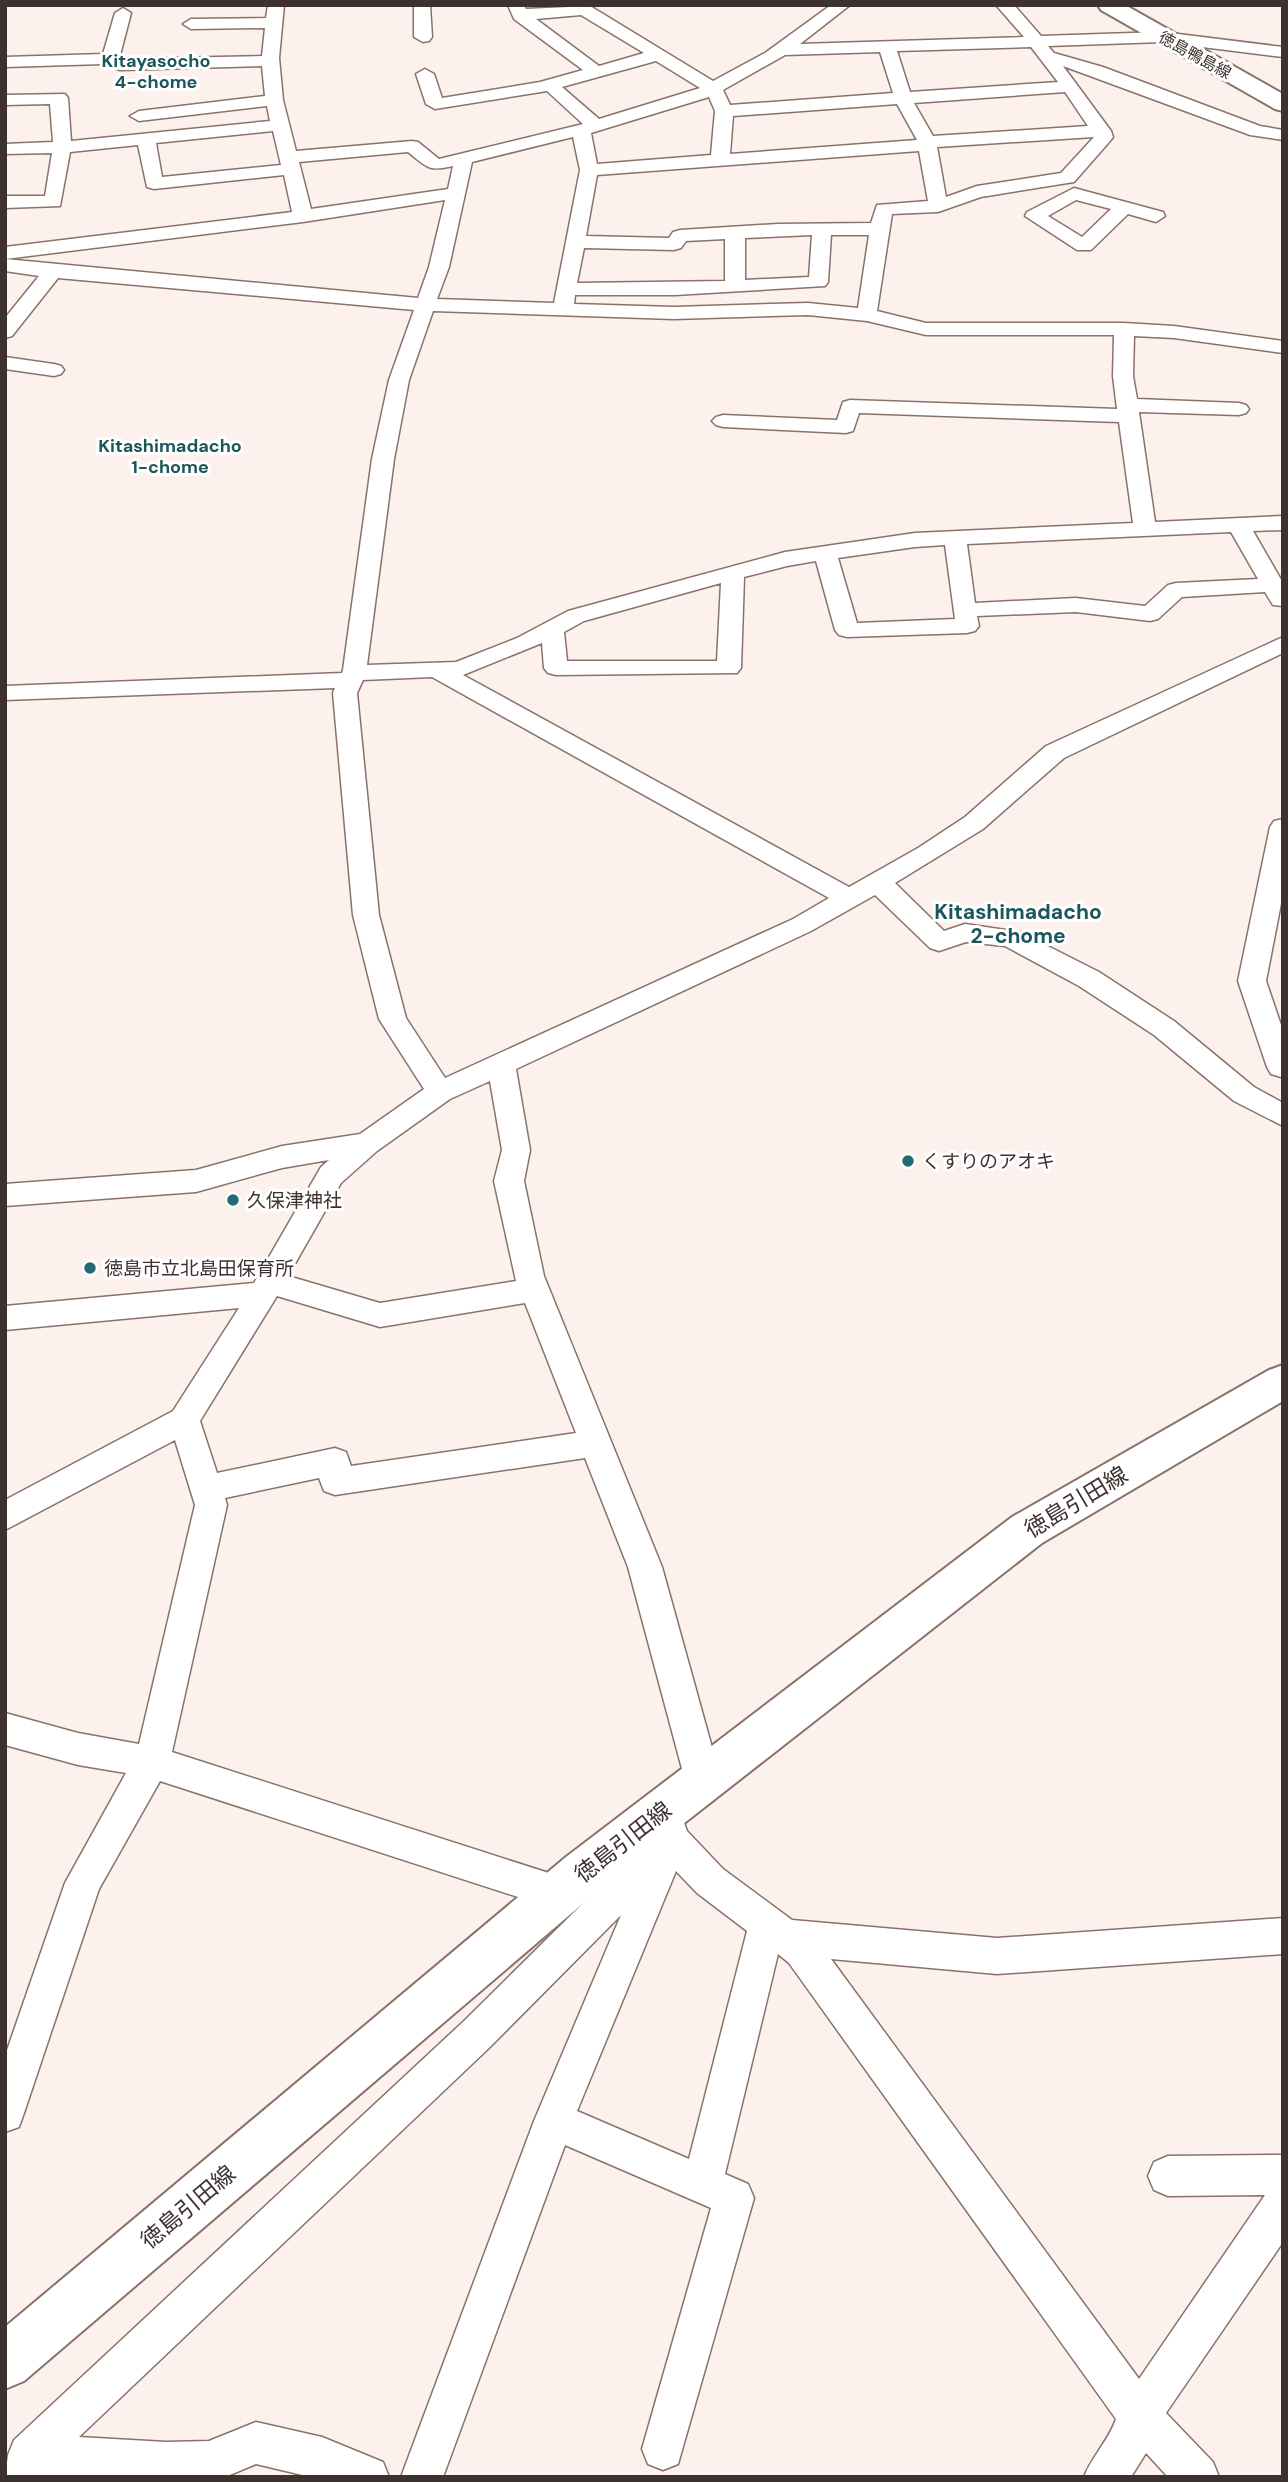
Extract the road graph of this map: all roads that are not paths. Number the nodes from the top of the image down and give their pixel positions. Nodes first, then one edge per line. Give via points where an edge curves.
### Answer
1 (422, 5) edge
2 (842, 5) edge
3 (1004, 5) edge
4 (1035, 5) edge
5 (1109, 5) edge
6 (1144, 5) edge
7 (518, 10) edge
8 (123, 13) dead end
9 (275, 14) edge
10 (1019, 19) junction
11 (191, 24) dead end
12 (423, 37) dead end
13 (1162, 37) junction
14 (1035, 41) junction
15 (1208, 43) junction
16 (887, 46) junction
17 (780, 50) junction
18 (1283, 52) edge
19 (657, 55) junction
20 (1048, 58) junction
21 (111, 59) junction
22 (271, 61) junction
23 (5, 62) edge
24 (596, 72) junction
25 (425, 74) dead end
26 (1283, 83) edge
27 (550, 85) junction
28 (1070, 86) junction
29 (713, 88) junction
30 (903, 98) junction
31 (5, 100) edge
32 (274, 100) junction
33 (1283, 104) edge
34 (724, 111) junction
35 (139, 116) dead end
36 (281, 125) junction
37 (588, 128) junction
38 (1101, 131) junction
39 (1283, 135) edge
40 (146, 140) junction
41 (927, 144) junction
42 (62, 147) junction
43 (5, 149) edge
44 (464, 158) junction
45 (720, 160) junction
46 (292, 163) junction
47 (589, 170) junction
48 (1045, 181) junction
49 (456, 192) junction
50 (1074, 194) junction
51 (5, 202) edge
52 (938, 206) junction
53 (1124, 207) junction
54 (303, 216) junction
55 (1156, 216) dead end
56 (879, 229) junction
57 (822, 230) junction
58 (735, 233) junction
59 (576, 242) junction
60 (674, 244) junction
61 (5, 253) edge
62 (5, 265) edge
63 (54, 270) junction
64 (735, 286) junction
65 (566, 289) junction
66 (675, 289) junction
67 (427, 305) junction
68 (563, 311) junction
69 (867, 315) junction
70 (1124, 329) junction
71 (5, 332) edge
72 (1283, 346) edge
73 (5, 363) edge
74 (54, 370) dead end
75 (1239, 409) dead end
76 (1128, 410) junction
77 (723, 421) dead end
78 (1283, 523) edge
79 (1238, 525) junction
80 (1145, 529) junction
81 (955, 537) junction
82 (825, 552) junction
83 (733, 573) junction
84 (1278, 594) edge
85 (965, 610) junction
86 (552, 629) junction
87 (1283, 644) edge
88 (436, 670) junction
89 (352, 677) junction
90 (5, 693) edge
91 (1283, 827) edge
92 (878, 882) junction
93 (849, 898) junction
94 (501, 1064) junction
95 (1281, 1067) edge
96 (440, 1092) junction
97 (1283, 1116) edge
98 (367, 1143) junction
99 (5, 1195) edge
100 (266, 1288) junction
101 (534, 1290) junction
102 (5, 1318) edge
103 (1283, 1381) edge
104 (184, 1420) junction
105 (596, 1443) junction
106 (206, 1489) junction
107 (5, 1516) edge
108 (5, 1729) edge
109 (152, 1762) junction
110 (703, 1780) junction
111 (667, 1825) junction
112 (558, 1893) junction
113 (776, 1931) junction
114 (1283, 1936) edge
115 (5, 2113) edge
116 (554, 2121) junction
117 (1168, 2175) dead end
118 (1283, 2175) edge
119 (703, 2185) junction
120 (1283, 2203) edge
121 (5, 2362) edge
122 (1139, 2415) junction
123 (663, 2449) dead end
124 (27, 2466) edge
125 (212, 2469) edge
126 (368, 2477) edge
127 (422, 2477) edge
128 (1105, 2477) edge
129 (1198, 2477) edge

1 - 12 street
2 - 17 street
3 - 10 street
4 - 10 street
5 - 13 main road, 徳島鴨島線
6 - 15 main road, 徳島鴨島線
7 - 19 street via 584,10
7 - 24 street
8 - 21 street
9 - 11 street
9 - 22 street
10 - 14 street
13 - 14 street
13 - 15 street
13 - 33 main road, 徳島鴨島線
14 - 16 street
14 - 20 street
15 - 18 street
15 - 26 main road, 徳島鴨島線
16 - 17 street
16 - 30 street
17 - 29 street
19 - 24 street
19 - 29 street
20 - 28 street
20 - 39 street via 1097,71 1256,131
21 - 22 street via 120,65
21 - 23 street
22 - 32 street
24 - 27 street
25 - 27 street via 435,104
27 - 37 street
28 - 30 street
28 - 38 street
29 - 34 street
29 - 37 street
30 - 34 street
30 - 41 street
31 - 42 street via 61,90
32 - 35 street
32 - 36 street
34 - 45 street
36 - 40 street
36 - 46 street
37 - 44 street
37 - 47 street
38 - 41 street
38 - 48 street via 1104,136 1067,178
40 - 42 street
40 - 46 street via 154,183
41 - 45 street
41 - 52 street
42 - 43 street
42 - 51 street via 53,202
44 - 46 street via 435,165 412,146
44 - 49 street
45 - 47 street
46 - 54 street
47 - 59 street
48 - 50 street
48 - 52 street via 976,192
49 - 54 street
49 - 67 street
50 - 53 street
50 - 53 street via 1034,216 1084,246
52 - 56 street via 884,209
53 - 55 street
54 - 61 street
56 - 57 street
56 - 69 street
57 - 58 street
57 - 64 street via 818,282
58 - 60 street via 680,236
58 - 64 street
59 - 60 street
59 - 65 street
60 - 66 street
62 - 63 street
63 - 67 street
63 - 71 street
64 - 66 street
65 - 66 street
65 - 68 street
67 - 68 street
67 - 89 street via 399,380 383,459
68 - 69 street via 808,309
69 - 70 street via 926,329
70 - 72 street
70 - 76 street
73 - 74 street
75 - 76 street
76 - 77 street via 850,406 847,437
76 - 80 street
78 - 79 street
79 - 80 street
79 - 84 street
80 - 81 street
81 - 82 street
81 - 85 street
82 - 83 street
82 - 85 street via 847,630 967,626
83 - 86 street via 576,616
83 - 86 street via 729,668 556,668
84 - 85 street via 1176,590 1150,614 1076,605
86 - 88 street via 459,669
87 - 92 street via 1055,752 974,822
88 - 89 street
88 - 93 street
89 - 90 street
89 - 96 street via 345,693 366,915 393,1019
91 - 95 street via 1252,981
92 - 93 street
92 - 97 street via 939,942 965,933 1011,938 1089,979 1164,1028 1244,1094
93 - 94 street via 802,925
94 - 96 street
94 - 101 street via 516,1150 509,1181
96 - 98 street
98 - 99 street via 282,1157 196,1181
98 - 100 street via 331,1175
100 - 101 street via 380,1315
100 - 102 street
100 - 104 street
101 - 105 street
103 - 110 main road, 徳島引田線 via 1027,1530
104 - 106 street
104 - 107 street
105 - 106 street via 335,1482 335,1461
105 - 110 street via 645,1567
106 - 109 street via 211,1505
108 - 109 street via 78,1749
109 - 112 street
109 - 115 street via 83,1883
110 - 111 main road, 徳島引田線
111 - 112 main road, 徳島引田線
111 - 113 street via 710,1881
111 - 116 street
111 - 124 street via 477,2034
112 - 121 main road, 徳島引田線
113 - 114 street via 997,1956
113 - 119 street
113 - 122 street via 802,1950
116 - 119 street
116 - 127 street
117 - 118 street
119 - 123 street via 734,2198
120 - 122 street
122 - 128 street via 1128,2445
122 - 129 street
124 - 125 street via 166,2463
125 - 126 street via 256,2443 322,2458

